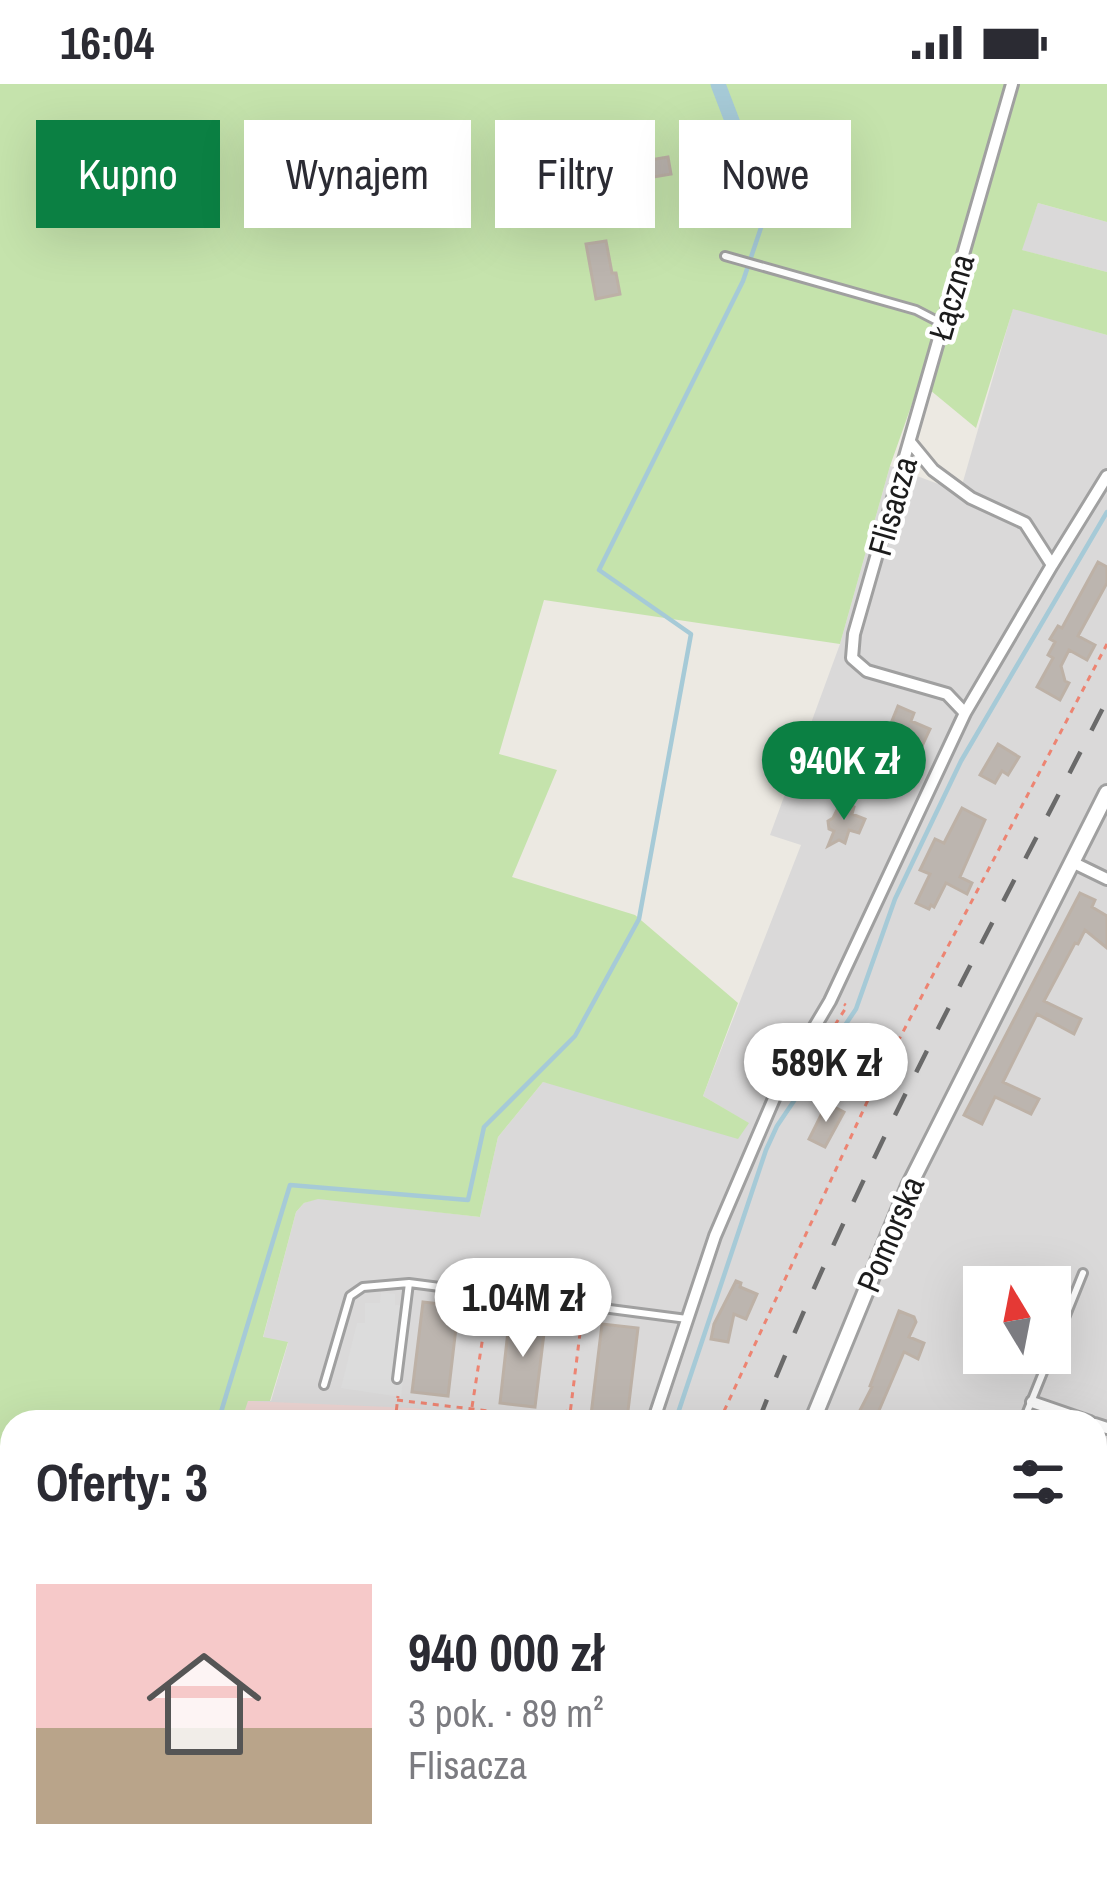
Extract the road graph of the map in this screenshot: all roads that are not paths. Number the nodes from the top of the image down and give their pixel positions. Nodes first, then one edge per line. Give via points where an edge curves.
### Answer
1 (1012, 84) edge
2 (725, 256) dead end
3 (943, 324) junction
4 (910, 442) junction
5 (1107, 476) edge
6 (1052, 565) junction
7 (964, 713) junction
8 (1107, 793) edge
9 (1072, 862) junction
10 (1107, 879) edge
11 (1083, 1273) dead end
12 (410, 1283) junction
13 (687, 1319) junction
14 (397, 1379) dead end
15 (324, 1385) dead end
16 (1032, 1402) junction
17 (658, 1410) edge
18 (817, 1410) edge
19 (1028, 1410) edge
20 (1055, 1410) edge

1 - 3 street, Łączna
2 - 3 lane
3 - 4 street, Łączna
4 - 6 street, Flisacza via 971,498 1024,523
4 - 7 street, Flisacza via 851,658 867,671 947,694
5 - 6 street
6 - 7 street
7 - 13 street via 832,998 779,1087
8 - 9 street, Pomorska
9 - 10 street
9 - 18 street, Pomorska via 909,1186
11 - 16 lane
12 - 13 lane
12 - 14 lane
12 - 15 lane via 363,1287 350,1296
13 - 17 street
16 - 19 lane
16 - 20 street

